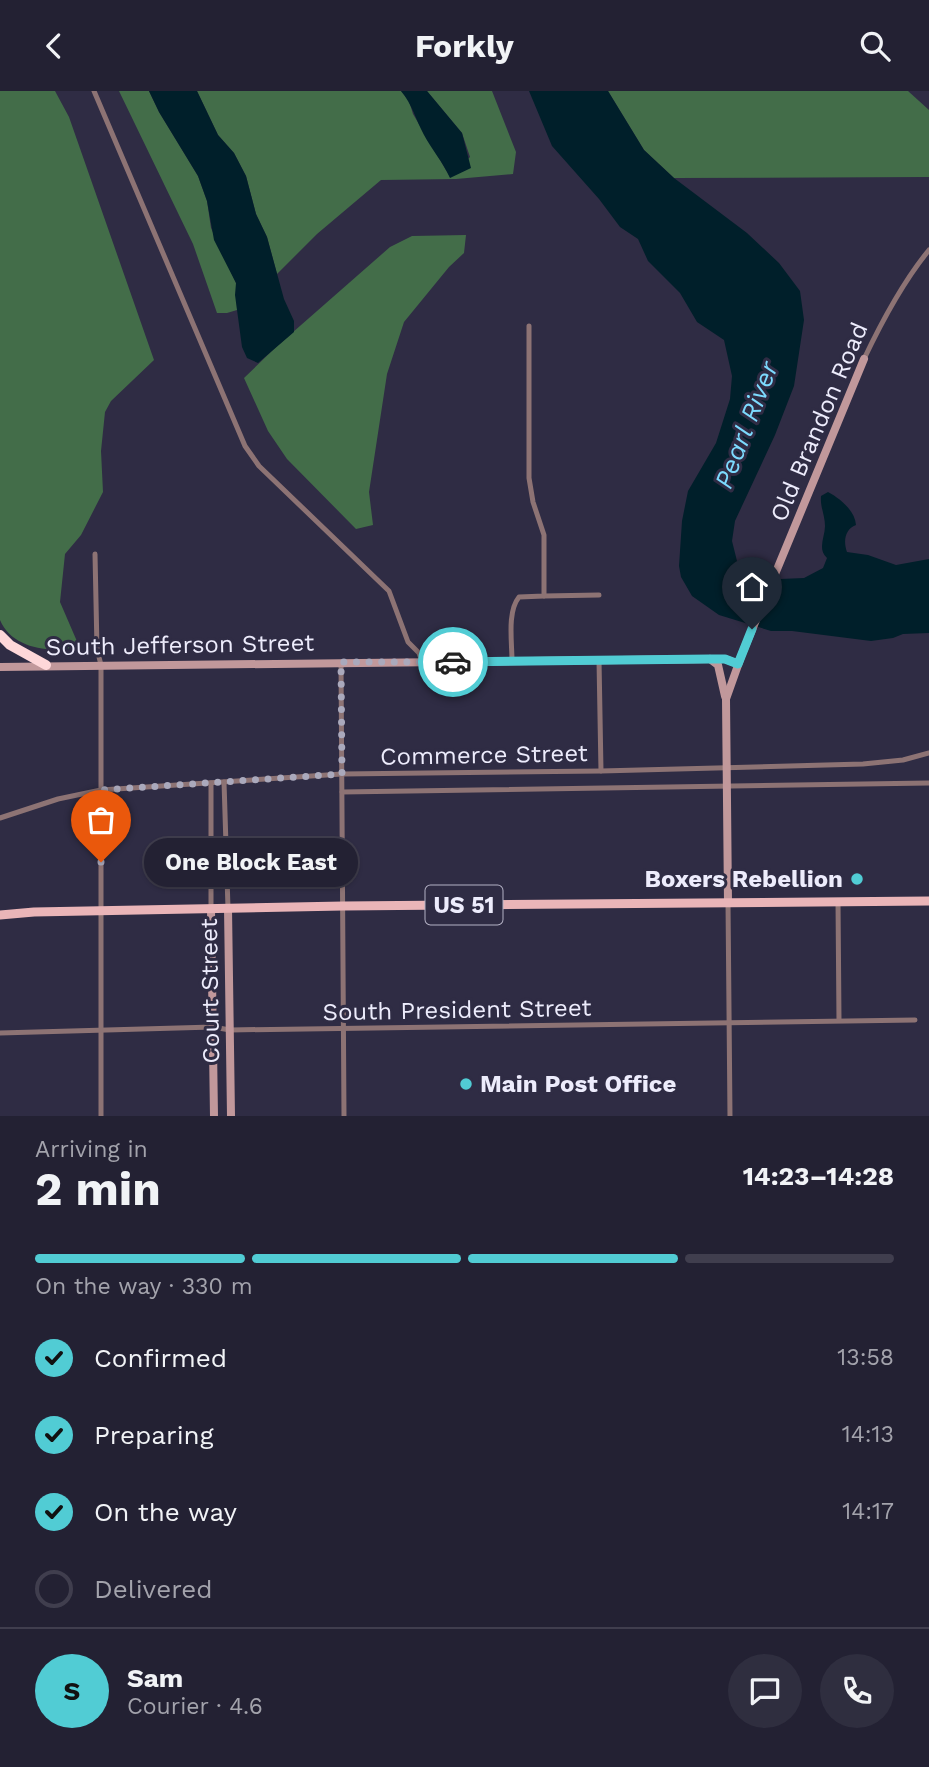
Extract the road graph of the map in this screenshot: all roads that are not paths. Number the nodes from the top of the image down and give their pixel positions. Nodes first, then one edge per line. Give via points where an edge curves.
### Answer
1 (94, 91) edge
2 (929, 250) edge
3 (529, 326) dead end
4 (864, 359) joint
5 (95, 554) dead end
6 (599, 595) dead end
7 (544, 596) junction
8 (0, 635) edge
9 (710, 659) junction
10 (599, 660) junction
11 (512, 661) junction
12 (341, 662) junction
13 (422, 662) junction
14 (738, 664) junction
15 (46, 665) junction
16 (101, 665) junction
17 (0, 667) edge
18 (726, 699) junction
19 (929, 753) edge
20 (725, 767) junction
21 (601, 771) junction
22 (342, 774) junction
23 (224, 782) junction
24 (211, 783) junction
25 (929, 783) edge
26 (725, 786) junction
27 (101, 790) junction
28 (342, 792) junction
29 (0, 818) edge
30 (838, 900) junction
31 (929, 901) edge
32 (728, 902) junction
33 (343, 906) junction
34 (228, 908) junction
35 (211, 909) junction
36 (101, 911) junction
37 (0, 915) edge
38 (839, 1020) junction
39 (915, 1020) dead end
40 (728, 1022) junction
41 (213, 1027) junction
42 (343, 1029) junction
43 (230, 1030) junction
44 (101, 1032) junction
45 (0, 1033) edge
46 (101, 1116) edge
47 (214, 1116) edge
48 (231, 1116) edge
49 (344, 1116) edge
50 (730, 1116) edge

1 - 13 street via 245,446 259,466 389,591 408,642
2 - 4 street, Old Brandon Road via 890,307
3 - 7 street via 529,478 544,535
4 - 14 street, Old Brandon Road
5 - 16 street
6 - 7 street
7 - 11 street via 516,601
8 - 15 highway
9 - 10 street, South Jefferson Street
9 - 14 street, South Jefferson Street
9 - 18 street via 718,665
10 - 11 street, South Jefferson Street
10 - 21 street
11 - 13 street, South Jefferson Street
12 - 13 street, South Jefferson Street
12 - 16 street, South Jefferson Street
12 - 22 street
14 - 18 street, Old Brandon Road
15 - 16 street, South Jefferson Street
15 - 17 street, South Jefferson Street
16 - 27 street
18 - 20 street
19 - 20 street, Commerce Street via 863,764
20 - 21 street, Commerce Street
20 - 26 street
21 - 22 street, Commerce Street
22 - 23 street, Commerce Street
22 - 28 street
23 - 24 street, Commerce Street
23 - 34 street, Court Street
24 - 27 street, Commerce Street
24 - 35 street, Court Street
25 - 26 street, Commerce Street
26 - 28 street, Commerce Street
26 - 32 street
27 - 29 street, Commerce Street
27 - 36 street
28 - 33 street
30 - 31 main road, US 51
30 - 32 main road, US 51
30 - 38 street
32 - 33 main road, US 51
32 - 40 street
33 - 34 main road, US 51
33 - 42 street
34 - 35 main road, US 51
34 - 43 street, Court Street
35 - 36 main road, US 51
35 - 41 street, Court Street
36 - 37 main road, US 51
36 - 44 street
38 - 39 street, South President Street
38 - 40 street, South President Street
40 - 42 street, South President Street
40 - 50 street
41 - 43 street, South President Street
41 - 44 street, South President Street
41 - 47 street, Court Street
42 - 43 street, South President Street
42 - 49 street
43 - 48 street, Court Street
44 - 45 street, South President Street
44 - 46 street

